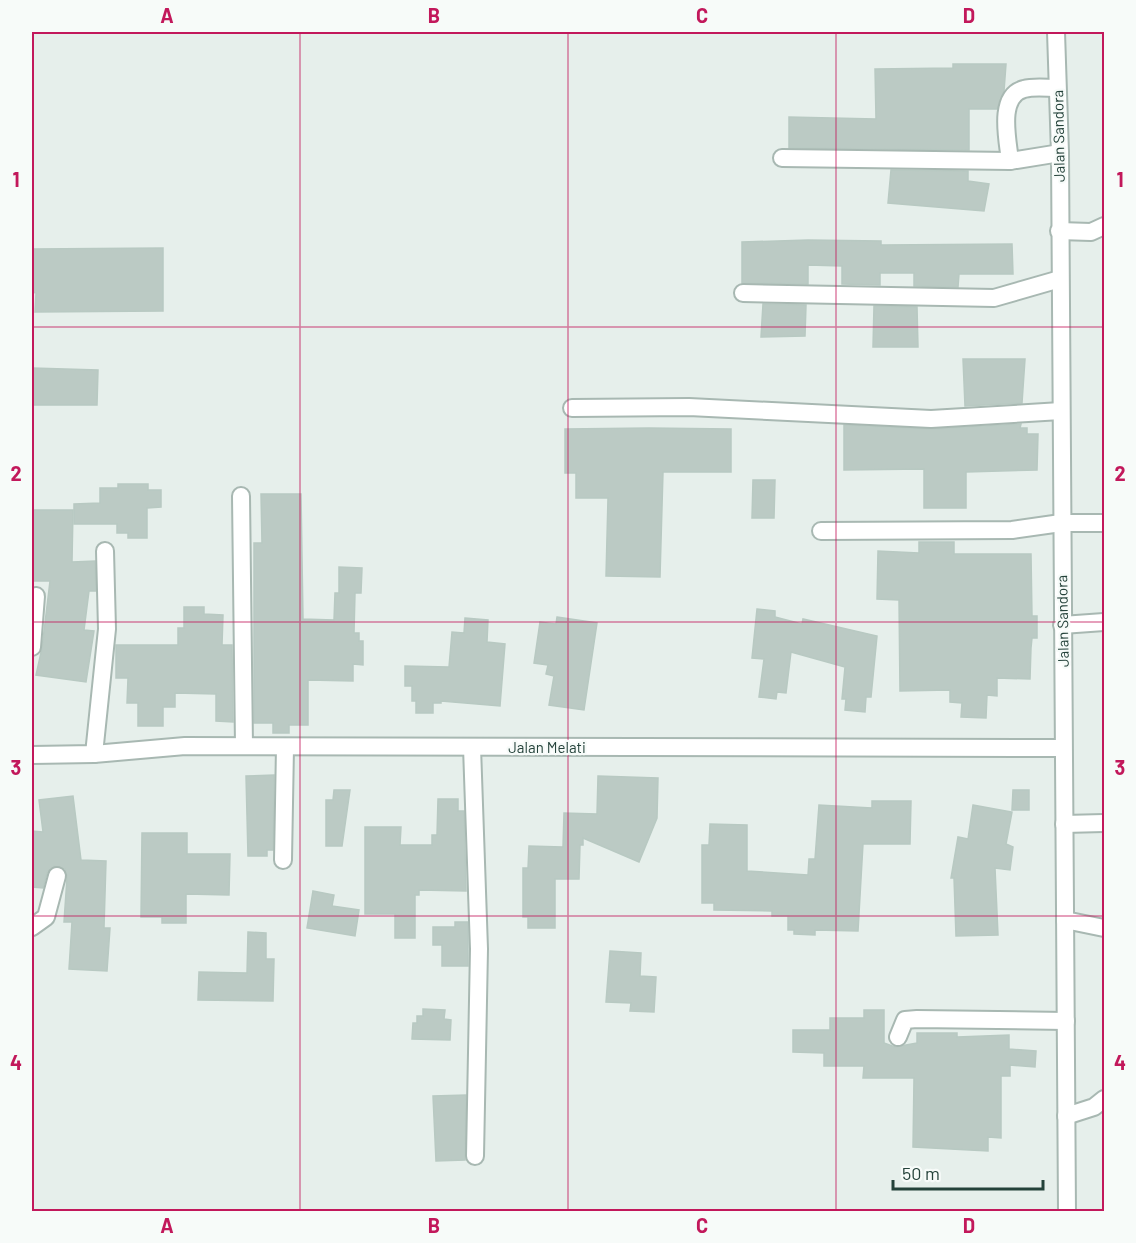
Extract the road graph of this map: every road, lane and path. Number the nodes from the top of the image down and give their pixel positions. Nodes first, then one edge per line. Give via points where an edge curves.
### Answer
1 (1056, 32) edge
2 (1057, 88) junction
3 (1060, 153) junction
4 (782, 158) dead end
5 (1010, 161) junction
6 (1104, 226) edge
7 (1059, 231) junction
8 (1060, 279) junction
9 (744, 292) dead end
10 (572, 408) dead end
11 (1061, 411) junction
12 (241, 496) dead end
13 (1061, 523) junction
14 (1104, 523) edge
15 (821, 531) dead end
16 (105, 551) dead end
17 (36, 596) dead end
18 (1104, 622) edge
19 (1062, 625) junction
20 (32, 647) edge
21 (244, 746) junction
22 (285, 747) junction
23 (472, 747) junction
24 (1063, 748) junction
25 (94, 754) junction
26 (32, 755) edge
27 (1104, 823) edge
28 (1064, 824) junction
29 (283, 860) dead end
30 (57, 876) dead end
31 (1065, 920) junction
32 (32, 927) edge
33 (1104, 928) edge
34 (1066, 1021) junction
35 (898, 1037) dead end
36 (1104, 1099) edge
37 (1066, 1116) junction
38 (475, 1156) dead end
39 (1067, 1212) edge

1 - 2 street, Jalan Sandora
2 - 3 street, Jalan Sandora
2 - 5 street via 1024,89 1011,97 1006,128
3 - 5 street
3 - 7 street, Jalan Sandora
4 - 5 street
6 - 7 street via 1091,232
7 - 8 street, Jalan Sandora
8 - 9 street via 994,298
8 - 11 street, Jalan Sandora
10 - 11 street via 689,407 931,419
11 - 13 street, Jalan Sandora
12 - 21 street
13 - 14 street
13 - 15 street via 1012,530
13 - 19 street, Jalan Sandora
16 - 25 street via 107,629
17 - 20 street
18 - 19 street
19 - 24 street, Jalan Sandora
21 - 22 street, Jalan Melati
21 - 25 street, Jalan Melati via 185,746
22 - 23 street, Jalan Melati
22 - 29 street
23 - 24 street, Jalan Melati
23 - 38 street via 479,949
24 - 28 street, Jalan Sandora
25 - 26 street, Jalan Melati
27 - 28 street
28 - 31 street, Jalan Sandora
30 - 32 street via 46,917
31 - 33 street
31 - 34 street, Jalan Sandora
34 - 35 street via 905,1020
34 - 37 street, Jalan Sandora
36 - 37 street via 1094,1107
37 - 39 street, Jalan Sandora

